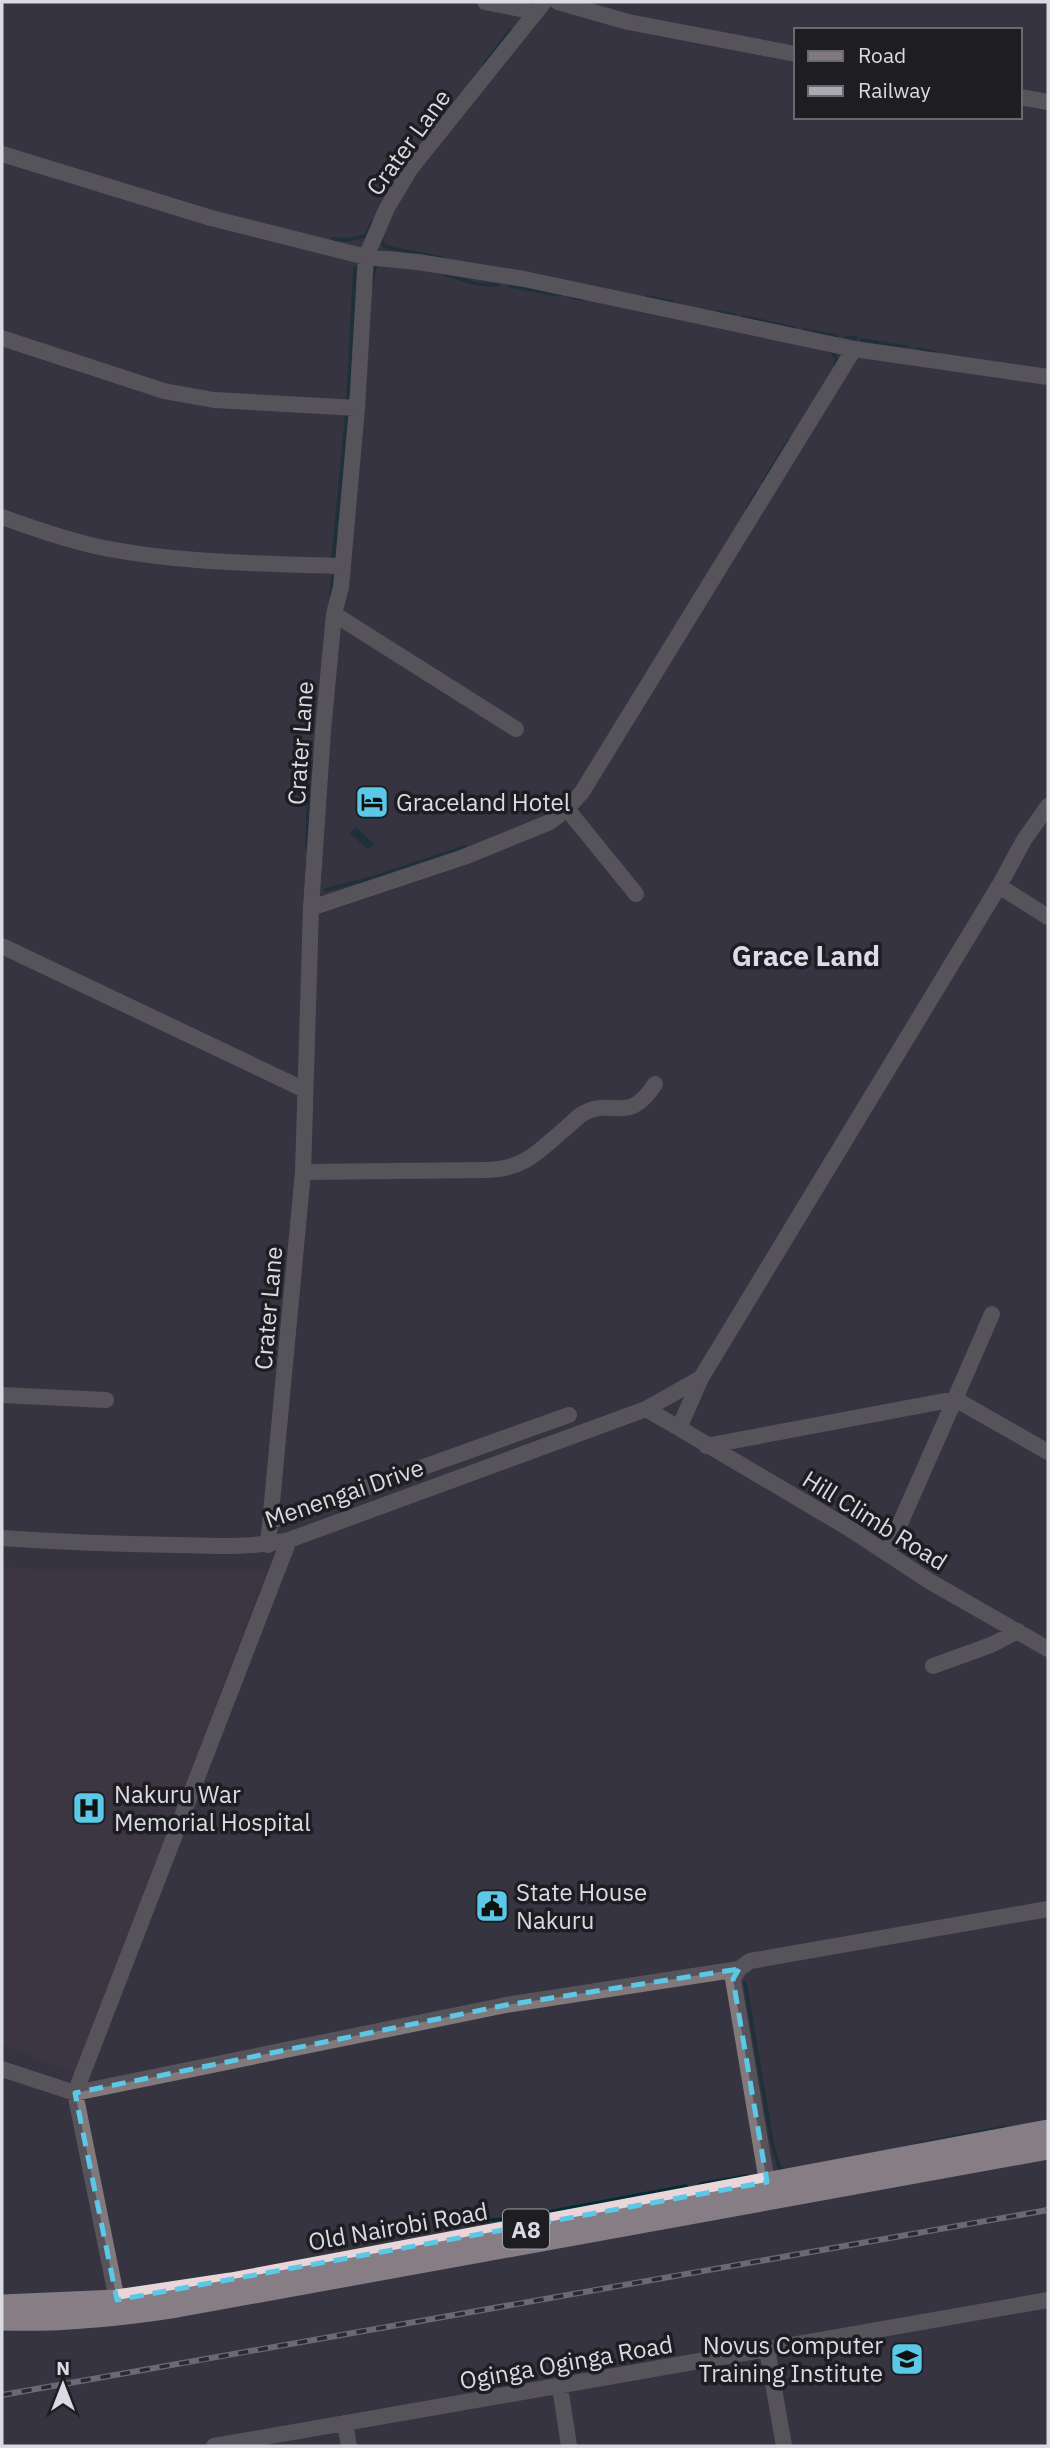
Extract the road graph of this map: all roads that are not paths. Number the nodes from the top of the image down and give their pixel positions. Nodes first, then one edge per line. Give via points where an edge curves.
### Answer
1 (485, 2) edge
2 (544, 2) edge
3 (558, 2) edge
4 (532, 15) junction
5 (794, 54) edge
6 (1022, 97) edge
7 (1048, 103) edge
8 (2, 154) edge
9 (366, 257) junction
10 (2, 338) edge
11 (854, 349) junction
12 (1048, 377) edge
13 (357, 408) junction
14 (2, 517) edge
15 (343, 566) junction
16 (334, 614) junction
17 (516, 729) dead end
18 (1048, 806) edge
19 (567, 809) junction
20 (999, 886) junction
21 (636, 894) dead end
22 (311, 908) junction
23 (1048, 917) edge
24 (2, 946) edge
25 (655, 1084) dead end
26 (305, 1090) junction
27 (303, 1172) junction
28 (992, 1314) dead end
29 (701, 1378) junction
30 (2, 1395) edge
31 (955, 1399) junction
32 (106, 1400) dead end
33 (646, 1409) junction
34 (569, 1415) dead end
35 (679, 1428) junction
36 (706, 1446) junction
37 (1048, 1452) edge
38 (271, 1521) junction
39 (2, 1538) edge
40 (289, 1540) junction
41 (268, 1545) junction
42 (887, 1553) junction
43 (1018, 1631) junction
44 (1048, 1649) edge
45 (933, 1666) dead end
46 (1048, 1909) edge
47 (739, 1969) junction
48 (2, 2069) edge
49 (75, 2093) junction
50 (1048, 2130) edge
51 (1048, 2149) edge
52 (766, 2182) junction
53 (117, 2300) junction
54 (1048, 2300) edge
55 (2, 2305) edge
56 (2, 2320) edge
57 (767, 2350) junction
58 (560, 2387) junction
59 (345, 2423) junction
60 (215, 2446) edge
61 (349, 2446) edge
62 (569, 2446) edge
63 (784, 2446) edge

1 - 4 street
2 - 4 street, Crater Lane
3 - 5 street via 628,22
4 - 9 street, Crater Lane via 411,168
6 - 7 street
8 - 9 street via 211,218
9 - 11 street via 524,279
9 - 13 street, Crater Lane
10 - 13 street via 176,393 269,405
11 - 12 street
11 - 19 street via 582,792
13 - 15 street, Crater Lane
14 - 15 street via 133,553
15 - 16 street, Crater Lane
16 - 17 street
16 - 22 street, Crater Lane
18 - 20 street
19 - 21 street
19 - 22 street via 550,822 464,857
20 - 23 street
20 - 29 street
22 - 26 street, Crater Lane
24 - 26 street
25 - 27 street via 640,1103 583,1113 517,1166
26 - 27 street, Crater Lane
27 - 38 street, Crater Lane
28 - 31 street
29 - 33 street, Menengai Drive
29 - 35 street
30 - 32 street
31 - 36 street
31 - 37 street
31 - 42 street
33 - 35 street, Hill Climb Road
33 - 40 street, Menengai Drive
34 - 38 street
35 - 36 street, Hill Climb Road
36 - 42 street, Hill Climb Road
38 - 41 street, Crater Lane
39 - 41 street, Menengai Drive via 87,1544
40 - 41 street, Menengai Drive
40 - 49 street
42 - 43 street, Hill Climb Road
43 - 44 street, Hill Climb Road
43 - 45 street
46 - 47 street via 750,1961
47 - 49 street via 506,2005
47 - 52 street via 733,1979
48 - 49 street
49 - 53 street
50 - 52 highway, Old Nairobi Road / A8
51 - 56 highway, Old Nairobi Road / A8 via 177,2307 123,2315
52 - 53 highway, Old Nairobi Road / A8 via 231,2283
53 - 55 highway, Old Nairobi Road / A8
54 - 57 street, Oginga Oginga Road
57 - 58 street, Oginga Oginga Road
57 - 63 street
58 - 59 street, Oginga Oginga Road
58 - 62 street
59 - 60 street, Oginga Oginga Road
59 - 61 street

